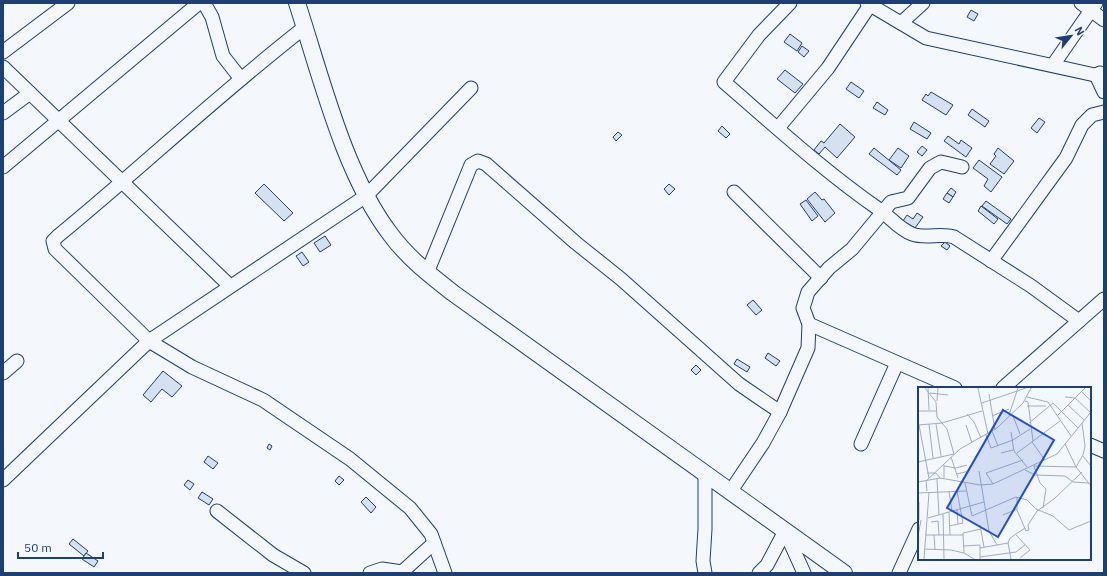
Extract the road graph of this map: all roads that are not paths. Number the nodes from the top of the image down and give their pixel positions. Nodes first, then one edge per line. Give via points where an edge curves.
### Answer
1 (68, 3) edge
2 (199, 3) edge
3 (204, 3) edge
4 (297, 3) edge
5 (790, 3) edge
6 (923, 3) edge
7 (869, 4) edge
8 (1089, 6) edge
9 (1104, 20) edge
10 (901, 23) junction
11 (305, 27) junction
12 (3, 52) edge
13 (1053, 65) junction
14 (3, 67) edge
15 (1101, 74) edge
16 (241, 79) junction
17 (471, 88) dead end
18 (1104, 92) edge
19 (30, 93) junction
20 (1104, 112) edge
21 (3, 113) edge
22 (58, 120) junction
23 (778, 128) junction
24 (3, 167) edge
25 (962, 167) dead end
26 (123, 183) junction
27 (734, 192) dead end
28 (366, 196) junction
29 (883, 212) junction
30 (991, 261) junction
31 (427, 273) junction
32 (821, 278) junction
33 (230, 286) junction
34 (1104, 299) edge
35 (1079, 321) junction
36 (809, 324) junction
37 (149, 341) junction
38 (17, 361) dead end
39 (897, 363) junction
40 (3, 373) edge
41 (953, 387) edge
42 (1003, 387) edge
43 (780, 412) junction
44 (862, 444) dead end
45 (1091, 445) edge
46 (1104, 451) edge
47 (705, 474) junction
48 (3, 480) edge
49 (730, 492) junction
50 (217, 510) dead end
51 (785, 531) junction
52 (918, 531) edge
53 (434, 543) junction
54 (304, 573) edge
55 (370, 573) edge
56 (445, 573) edge
57 (705, 573) edge
58 (759, 573) edge
59 (804, 573) edge
60 (844, 573) edge
61 (899, 573) edge

1 - 12 street
2 - 22 street
3 - 16 street via 212,16 223,56
4 - 11 main road
5 - 23 street via 759,35 724,82
6 - 10 street
7 - 10 street
7 - 23 street via 828,68
8 - 9 street
8 - 13 street
10 - 13 street via 926,38
11 - 16 street
11 - 28 main road via 338,128
13 - 15 street
14 - 19 street
15 - 18 street
16 - 26 street
17 - 28 street
19 - 21 street
19 - 22 street
20 - 30 street via 1092,116 1082,125 1066,158
22 - 24 street
22 - 26 street
23 - 29 street via 852,190
25 - 29 street via 941,162 930,168 908,198 891,202
26 - 33 street
26 - 37 street via 54,241 55,249
27 - 32 street
28 - 31 main road via 391,235
28 - 33 street
29 - 30 street via 902,229 913,234 945,234 954,237
29 - 32 street via 852,249
30 - 35 street
31 - 43 street via 471,165 478,162 486,164 739,384
31 - 47 main road
32 - 36 street via 808,292 803,308
33 - 37 street
34 - 35 street
35 - 42 street
36 - 39 street
36 - 43 street via 808,348
37 - 48 street
37 - 53 street via 192,366 263,400 325,442 410,508 422,520
38 - 40 street
39 - 41 street
39 - 44 street
43 - 49 street via 763,443
45 - 46 street
47 - 49 main road
47 - 57 street via 702,561
49 - 51 main road
50 - 54 street via 273,555
51 - 58 street via 767,565
51 - 59 street
51 - 60 main road
52 - 61 street
53 - 55 street via 402,572 382,569
53 - 56 street

